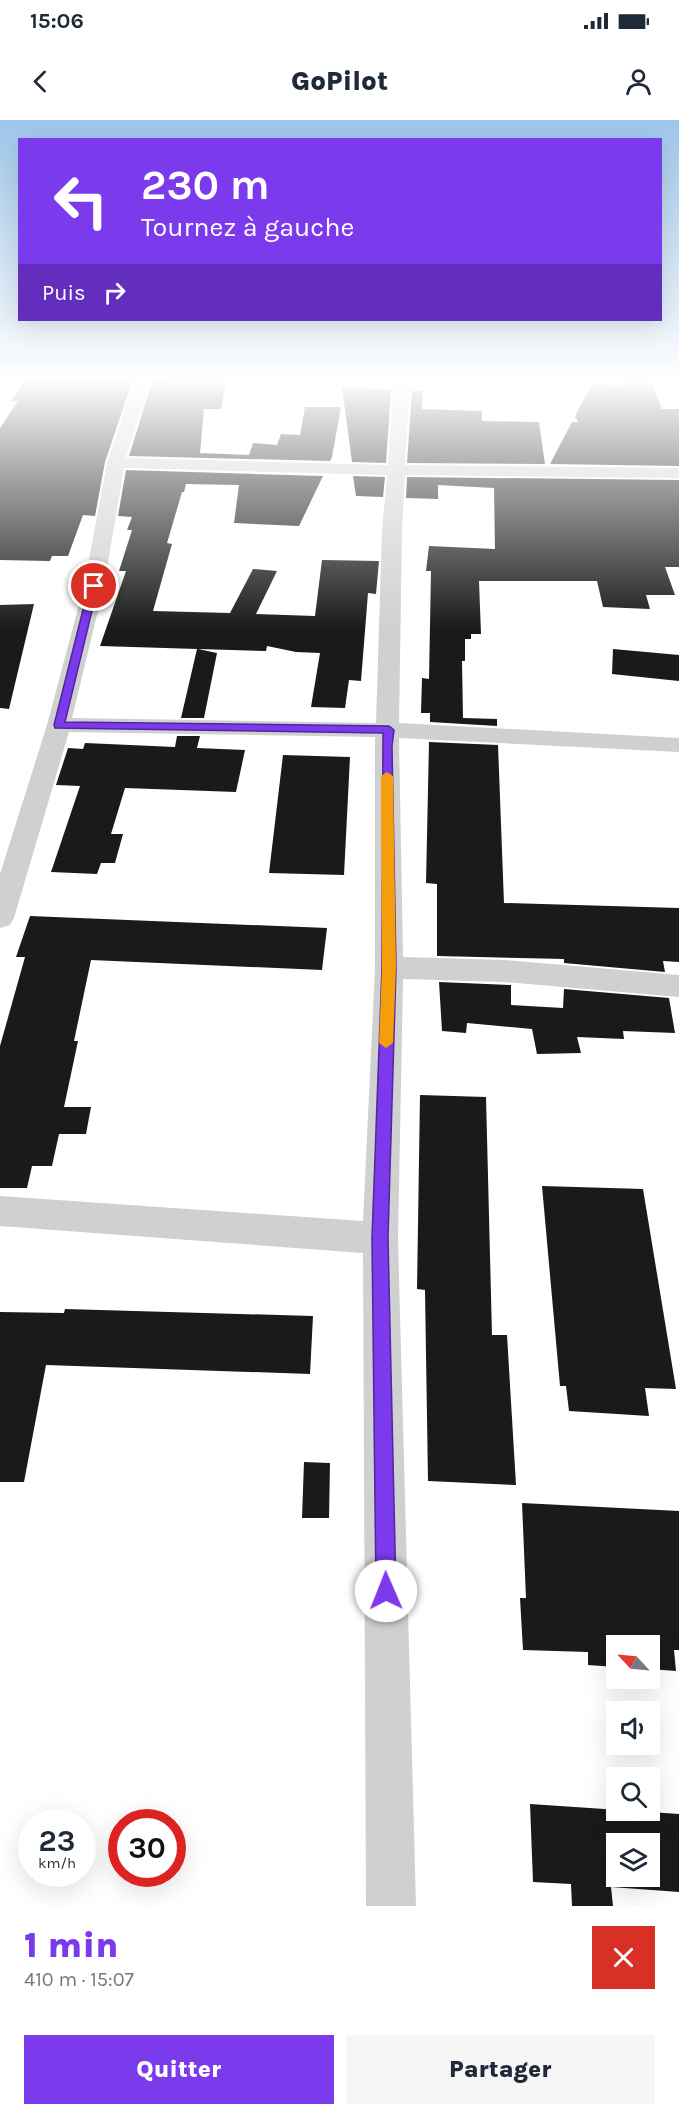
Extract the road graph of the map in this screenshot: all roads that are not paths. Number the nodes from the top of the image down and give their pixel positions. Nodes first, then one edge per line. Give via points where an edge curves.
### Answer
1 (395, 462) edge
2 (116, 463) joint
3 (394, 470) junction
4 (679, 473) edge
5 (59, 725) junction
6 (389, 730) junction
7 (679, 745) edge
8 (0, 918) edge
9 (389, 968) junction
10 (679, 986) edge
11 (0, 1211) edge
12 (380, 1238) junction
13 (391, 1906) edge

1 - 3 street
2 - 3 street
2 - 5 street via 94,586
3 - 4 street
3 - 6 street
5 - 6 street
5 - 8 street
6 - 7 street
6 - 9 street
9 - 10 street via 504,971
9 - 12 street
11 - 12 street
12 - 13 street

